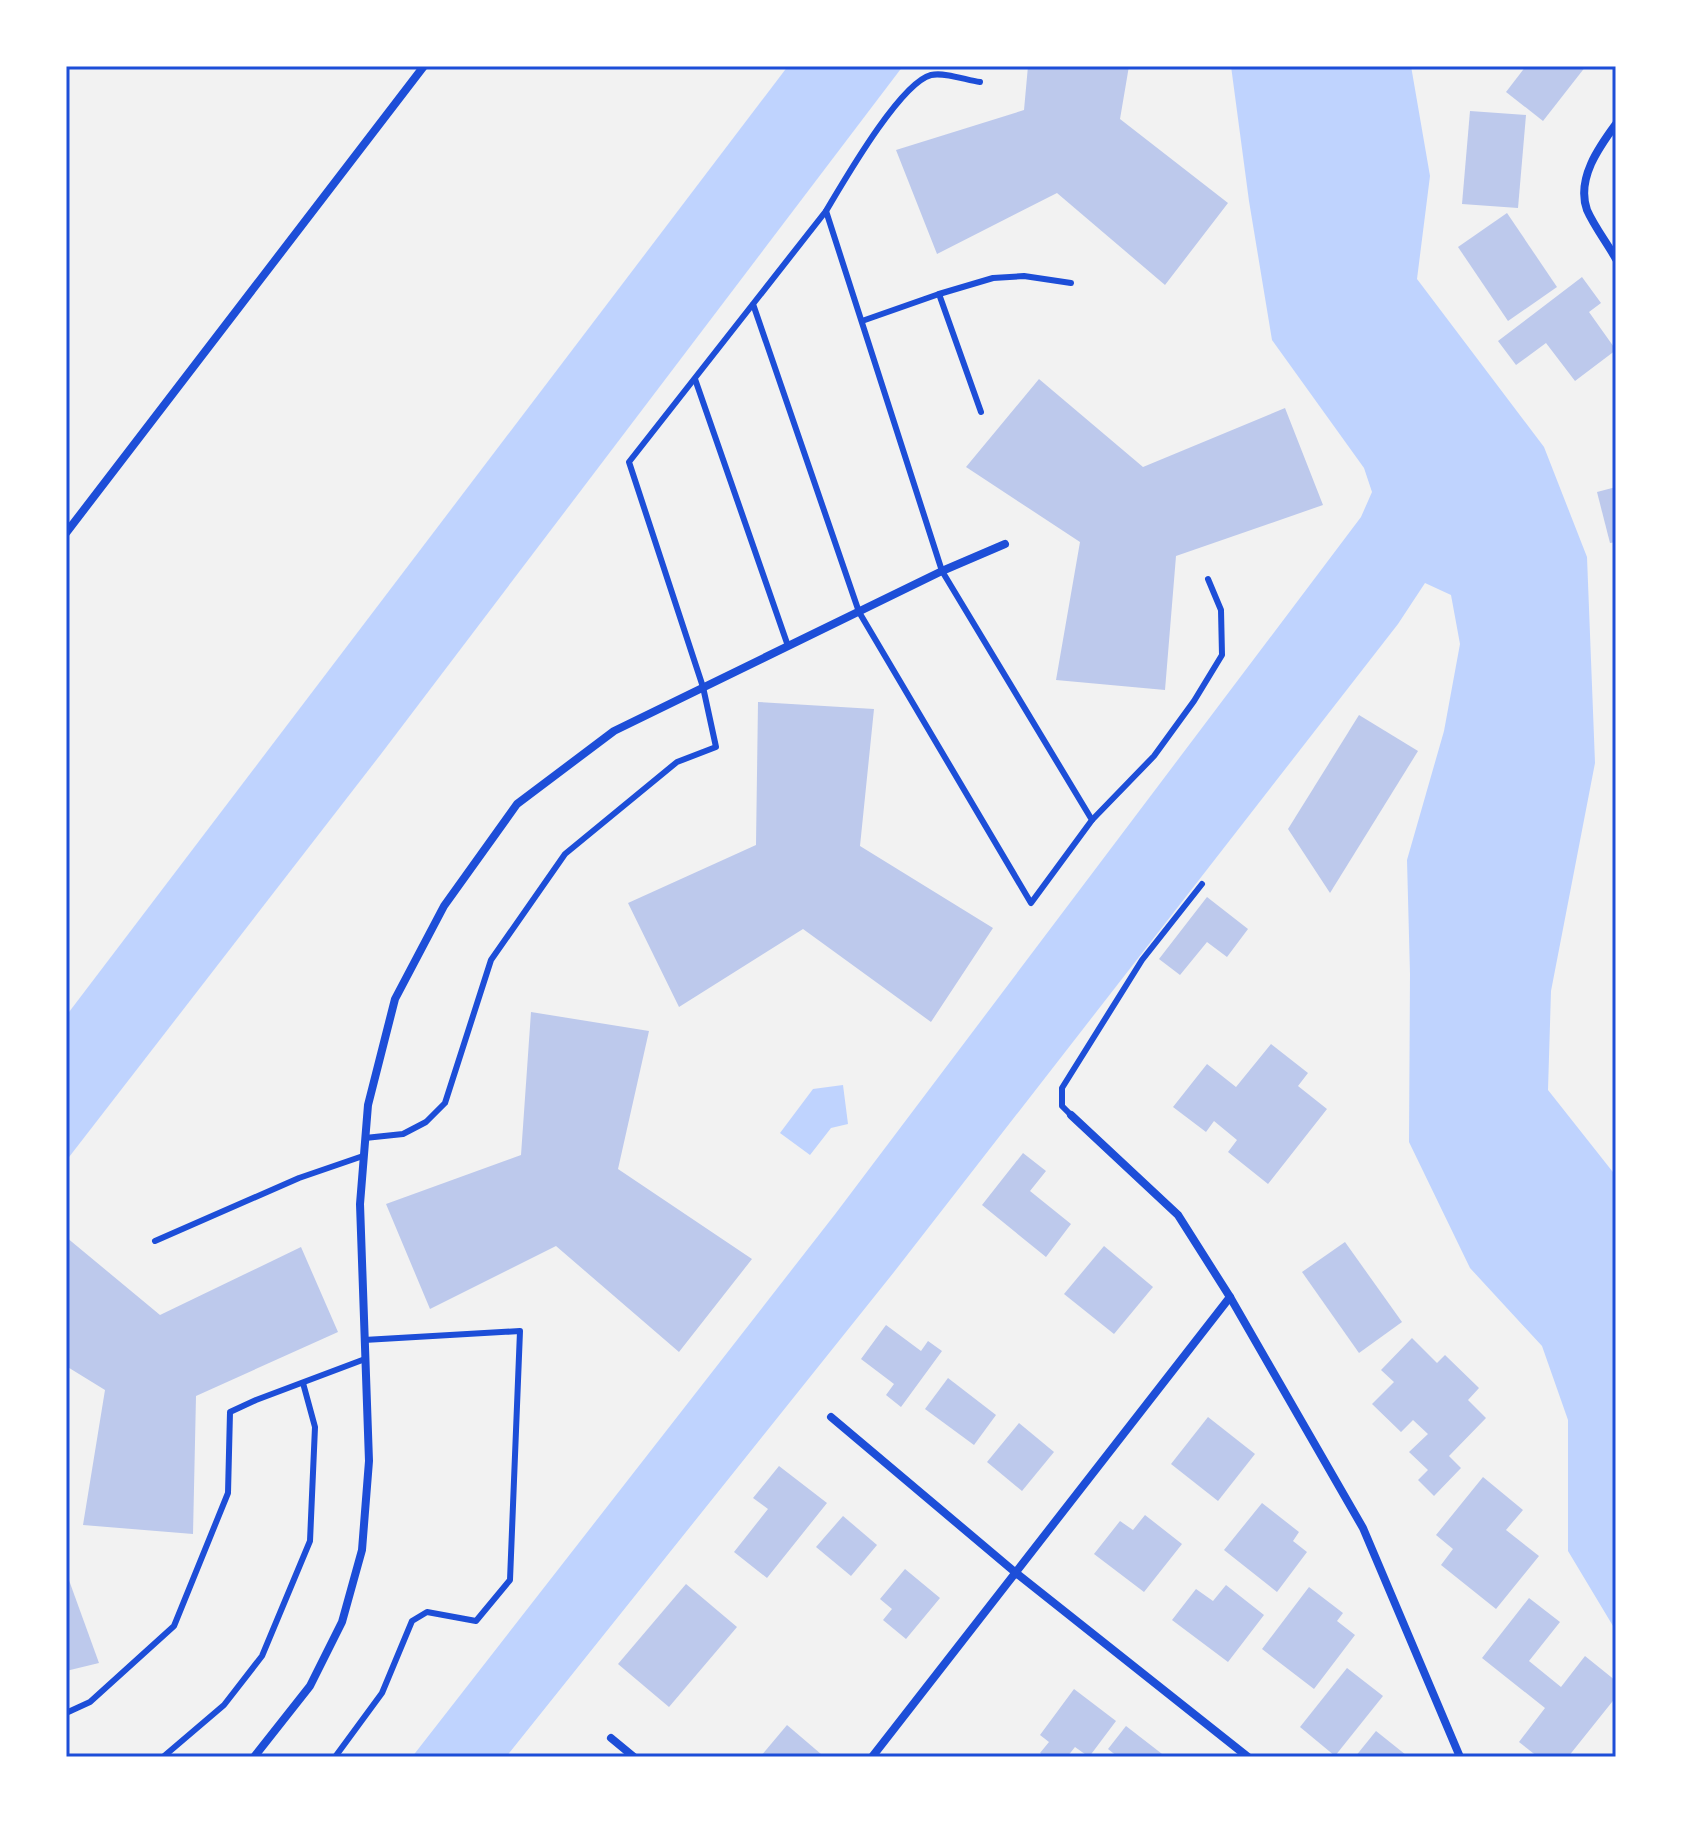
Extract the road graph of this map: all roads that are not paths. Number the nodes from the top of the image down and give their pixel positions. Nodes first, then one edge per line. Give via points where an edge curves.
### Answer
1 (424, 66) edge
2 (980, 82) dead end
3 (1616, 124) edge
4 (826, 211) junction
5 (1616, 259) edge
6 (1071, 283) dead end
7 (939, 294) junction
8 (753, 304) junction
9 (862, 321) junction
10 (695, 379) junction
11 (981, 412) dead end
12 (66, 533) edge
13 (1005, 544) dead end
14 (942, 571) junction
15 (1208, 579) dead end
16 (859, 612) junction
17 (788, 646) junction
18 (703, 687) junction
19 (1092, 820) junction
20 (1202, 884) dead end
21 (1071, 1115) joint
22 (365, 1138) junction
23 (363, 1156) junction
24 (155, 1241) dead end
25 (1230, 1297) junction
26 (364, 1340) junction
27 (365, 1359) junction
28 (303, 1383) junction
29 (831, 1417) dead end
30 (1016, 1573) junction
31 (66, 1713) edge
32 (611, 1738) dead end
33 (163, 1757) edge
34 (254, 1757) edge
35 (335, 1757) edge
36 (634, 1757) edge
37 (872, 1757) edge
38 (1248, 1757) edge
39 (1460, 1757) edge

1 - 12 street
2 - 4 lane via 933,75 916,83 869,142
3 - 5 street via 1594,152 1585,189 1587,209
4 - 8 lane
4 - 9 lane
6 - 7 lane via 993,278
7 - 9 lane
7 - 11 lane
8 - 10 lane
8 - 16 lane
9 - 14 lane
10 - 17 lane
10 - 18 lane via 629,462
13 - 14 street
14 - 16 street
14 - 19 lane
15 - 19 lane via 1221,610 1222,655 1154,756
16 - 17 street
16 - 19 lane via 1031,903
17 - 18 street
18 - 22 street via 614,731 517,804 444,906 395,999 368,1105
18 - 22 lane via 716,747 677,762 565,854 491,960 445,1103 426,1122 403,1134
20 - 21 lane via 1142,960 1062,1088 1062,1106
21 - 25 street via 1178,1215
22 - 23 street
23 - 24 lane
23 - 26 street
25 - 30 street
25 - 39 street via 1363,1528
26 - 27 street
26 - 35 lane via 520,1331 510,1580 476,1621 427,1612 412,1621 382,1693
27 - 28 lane
27 - 34 street via 369,1461 362,1550 342,1622 310,1686
28 - 31 lane via 230,1412 228,1493 174,1626 90,1702
28 - 33 lane via 315,1427 310,1541 262,1656 224,1705
29 - 30 street
30 - 37 street
30 - 38 street
32 - 36 street

